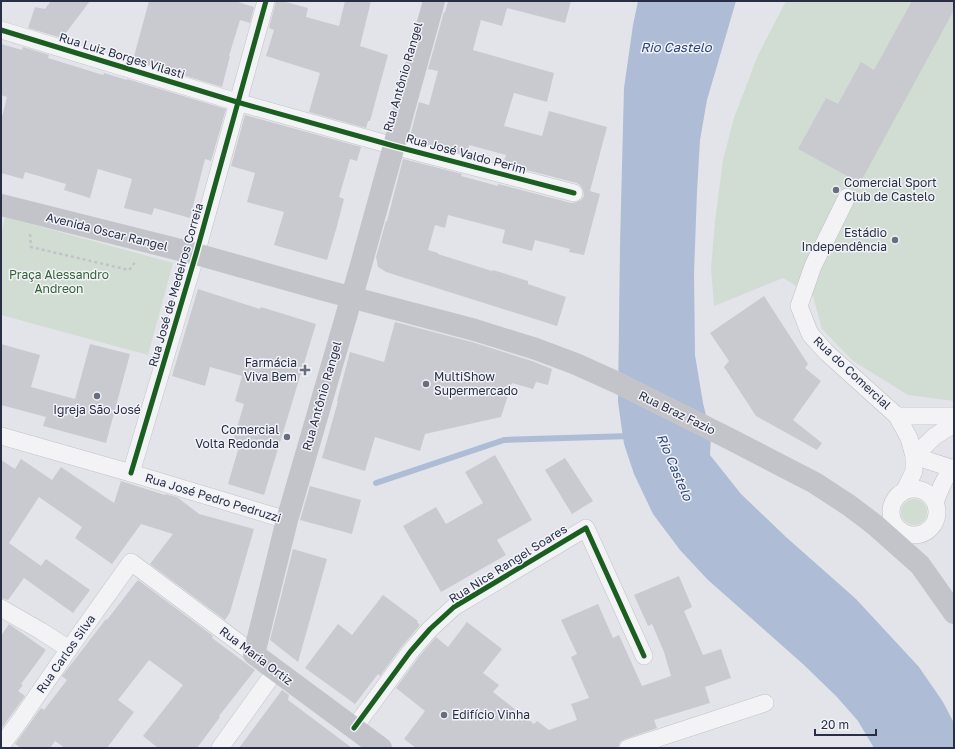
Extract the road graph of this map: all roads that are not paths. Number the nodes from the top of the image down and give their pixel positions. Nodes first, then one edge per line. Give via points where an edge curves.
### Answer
1 (266, 1) edge
2 (434, 1) edge
3 (1, 30) edge
4 (237, 102) junction
5 (394, 146) junction
6 (574, 193) dead end
7 (847, 197) dead end
8 (1, 205) edge
9 (196, 254) junction
10 (351, 297) junction
11 (897, 416) junction
12 (954, 416) edge
13 (954, 424) edge
14 (1, 436) edge
15 (914, 456) junction
16 (954, 468) edge
17 (131, 473) junction
18 (905, 490) junction
19 (935, 502) junction
20 (287, 520) junction
21 (884, 523) junction
22 (917, 536) junction
23 (131, 562) joint
24 (920, 565) junction
25 (1, 608) edge
26 (954, 613) edge
27 (69, 649) junction
28 (254, 654) junction
29 (644, 656) dead end
30 (276, 670) junction
31 (765, 703) dead end
32 (354, 728) junction
33 (1, 746) edge
34 (220, 748) edge
35 (382, 748) edge
36 (628, 748) edge

1 - 4 street, Rua José de Medeiros Correia
2 - 5 main road, Rua Antônio Rangel
3 - 4 street, Rua Luiz Borges Vilasti
4 - 5 street, Rua José Valdo Perim
4 - 9 street, Rua José de Medeiros Correia
5 - 6 street, Rua José Valdo Perim
5 - 10 main road, Rua Antônio Rangel
7 - 11 street, Rua do Comercial via 813,266 799,306 810,334 826,352
8 - 9 main road, Avenida Oscar Rangel
9 - 10 main road, Avenida Oscar Rangel
9 - 17 street, Rua José de Medeiros Correia
10 - 20 main road, Rua Antônio Rangel
10 - 21 main road, Rua Braz Fazio via 475,330 576,364 730,439
11 - 12 street, Rua do Comercial
11 - 15 street, Rua do Comercial via 909,438
13 - 15 street via 935,436
14 - 17 street, Rua José Pedro Pedruzzi
15 - 16 street
15 - 18 street, Rua do Comercial via 914,472
16 - 19 street via 944,479
17 - 20 street, Rua José Pedro Pedruzzi
18 - 19 street via 924,491
18 - 21 street, Rua do Comercial via 895,498 891,513
19 - 22 street via 935,523
20 - 28 main road, Rua Antônio Rangel
21 - 22 street
21 - 24 main road, Rua Braz Fazio
22 - 24 street
23 - 27 street, Rua Carlos Silva
23 - 28 street, Rua Maria Ortiz
24 - 26 main road, Rua Braz Fazio
25 - 27 street
27 - 33 street, Rua Carlos Silva
28 - 30 main road, Rua Maria Ortiz
29 - 32 street, Rua Nice Rangel Soares via 586,528 454,607 410,652
30 - 32 main road, Rua Maria Ortiz
30 - 34 street
31 - 36 street
32 - 35 main road, Rua Maria Ortiz

